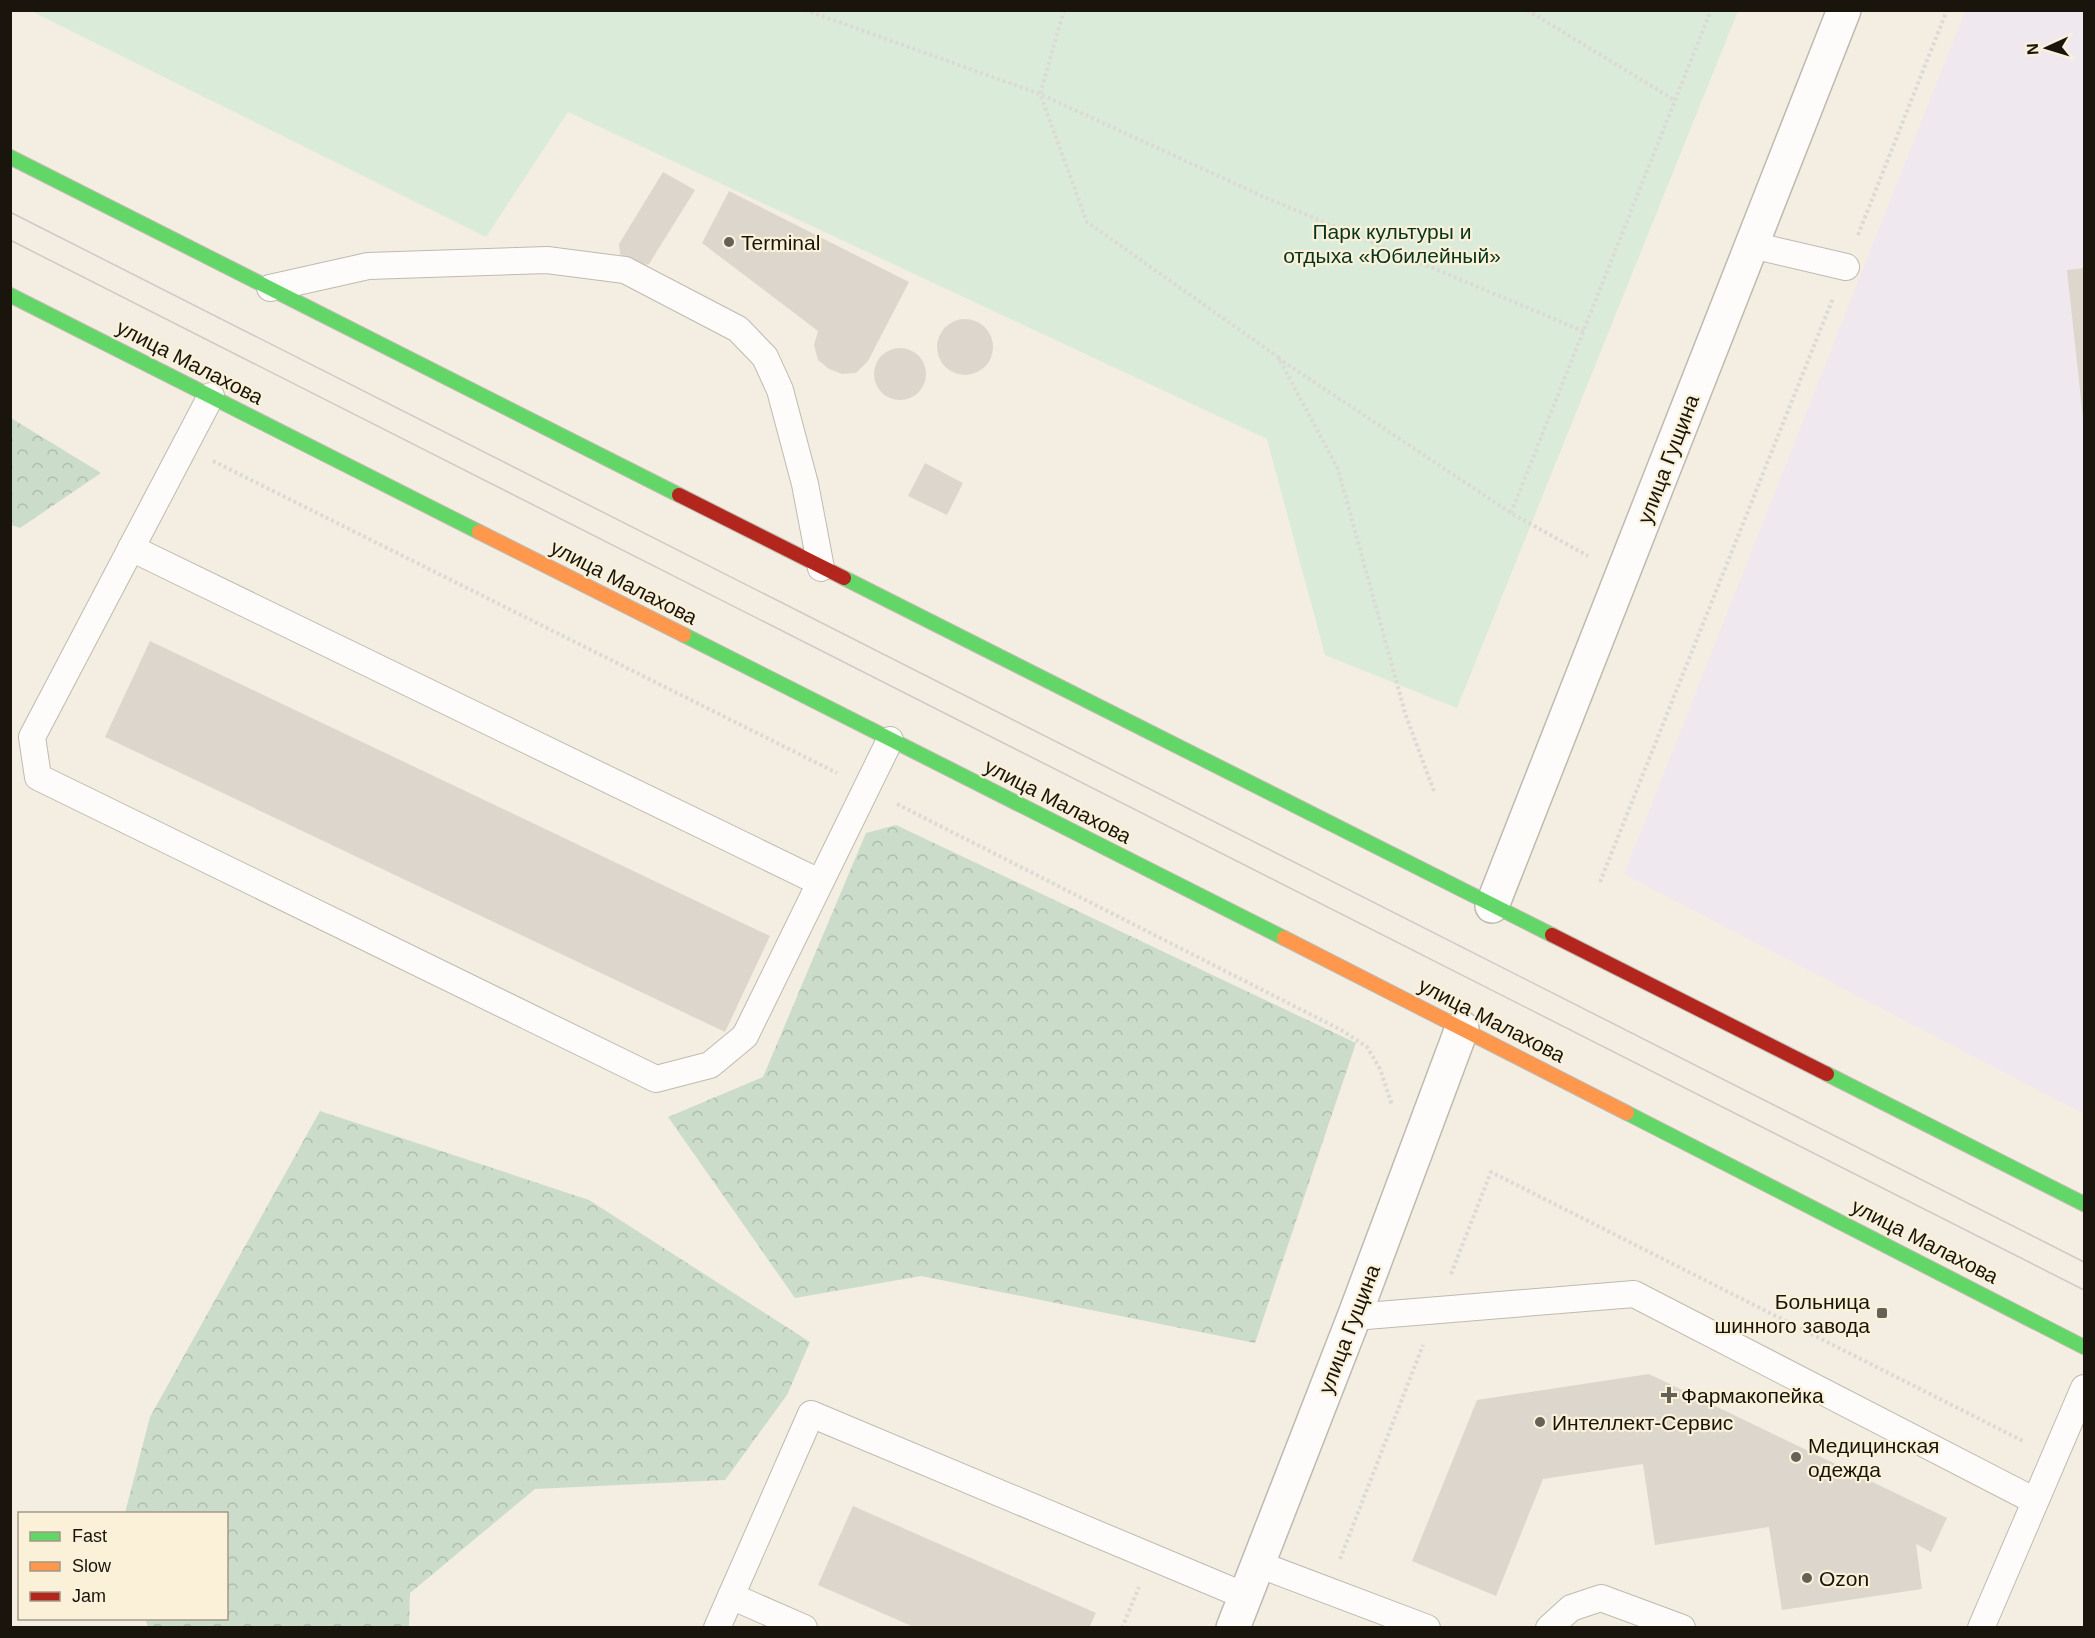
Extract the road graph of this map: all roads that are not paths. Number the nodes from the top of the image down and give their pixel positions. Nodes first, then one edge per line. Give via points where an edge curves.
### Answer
1 (1844, 10) edge
2 (10, 157) edge
3 (1752, 245) junction
4 (1845, 267) road end
5 (270, 288) junction
6 (10, 295) edge
7 (211, 396) junction
8 (131, 548) junction
9 (821, 568) junction
10 (890, 740) junction
11 (819, 882) junction
12 (1492, 906) junction
13 (1462, 1028) junction
14 (2085, 1204) edge
15 (1354, 1317) junction
16 (2085, 1347) edge
17 (2085, 1388) edge
18 (2035, 1501) junction
19 (1258, 1564) junction
20 (731, 1596) junction
21 (1245, 1596) junction
22 (1380, 1619) edge
23 (717, 1628) edge
24 (804, 1628) edge
25 (1233, 1628) edge
26 (1427, 1628) edge
27 (1549, 1628) edge
28 (1682, 1628) edge
29 (1981, 1628) edge

1 - 3 street, улица Гущина
2 - 5 main road
3 - 4 lane
3 - 12 street, улица Гущина
5 - 9 main road
5 - 9 lane via 368,266 547,260 625,270 738,329 765,357 780,390 806,484
6 - 7 main road, улица Малахова
7 - 8 lane
7 - 10 main road, улица Малахова
8 - 11 lane
8 - 11 lane via 32,737 38,777 656,1079 710,1065 745,1036
9 - 12 main road
10 - 11 lane
10 - 13 main road, улица Малахова
12 - 14 main road
13 - 15 street, улица Гущина
13 - 16 main road, улица Малахова
15 - 18 lane via 1634,1294
15 - 19 street, улица Гущина
17 - 18 lane
18 - 29 lane
19 - 21 street, улица Гущина
19 - 22 lane via 1328,1590
20 - 21 lane via 810,1413
20 - 23 lane
20 - 24 lane
21 - 25 street, улица Гущина
22 - 26 lane
27 - 28 lane via 1571,1608 1601,1598

